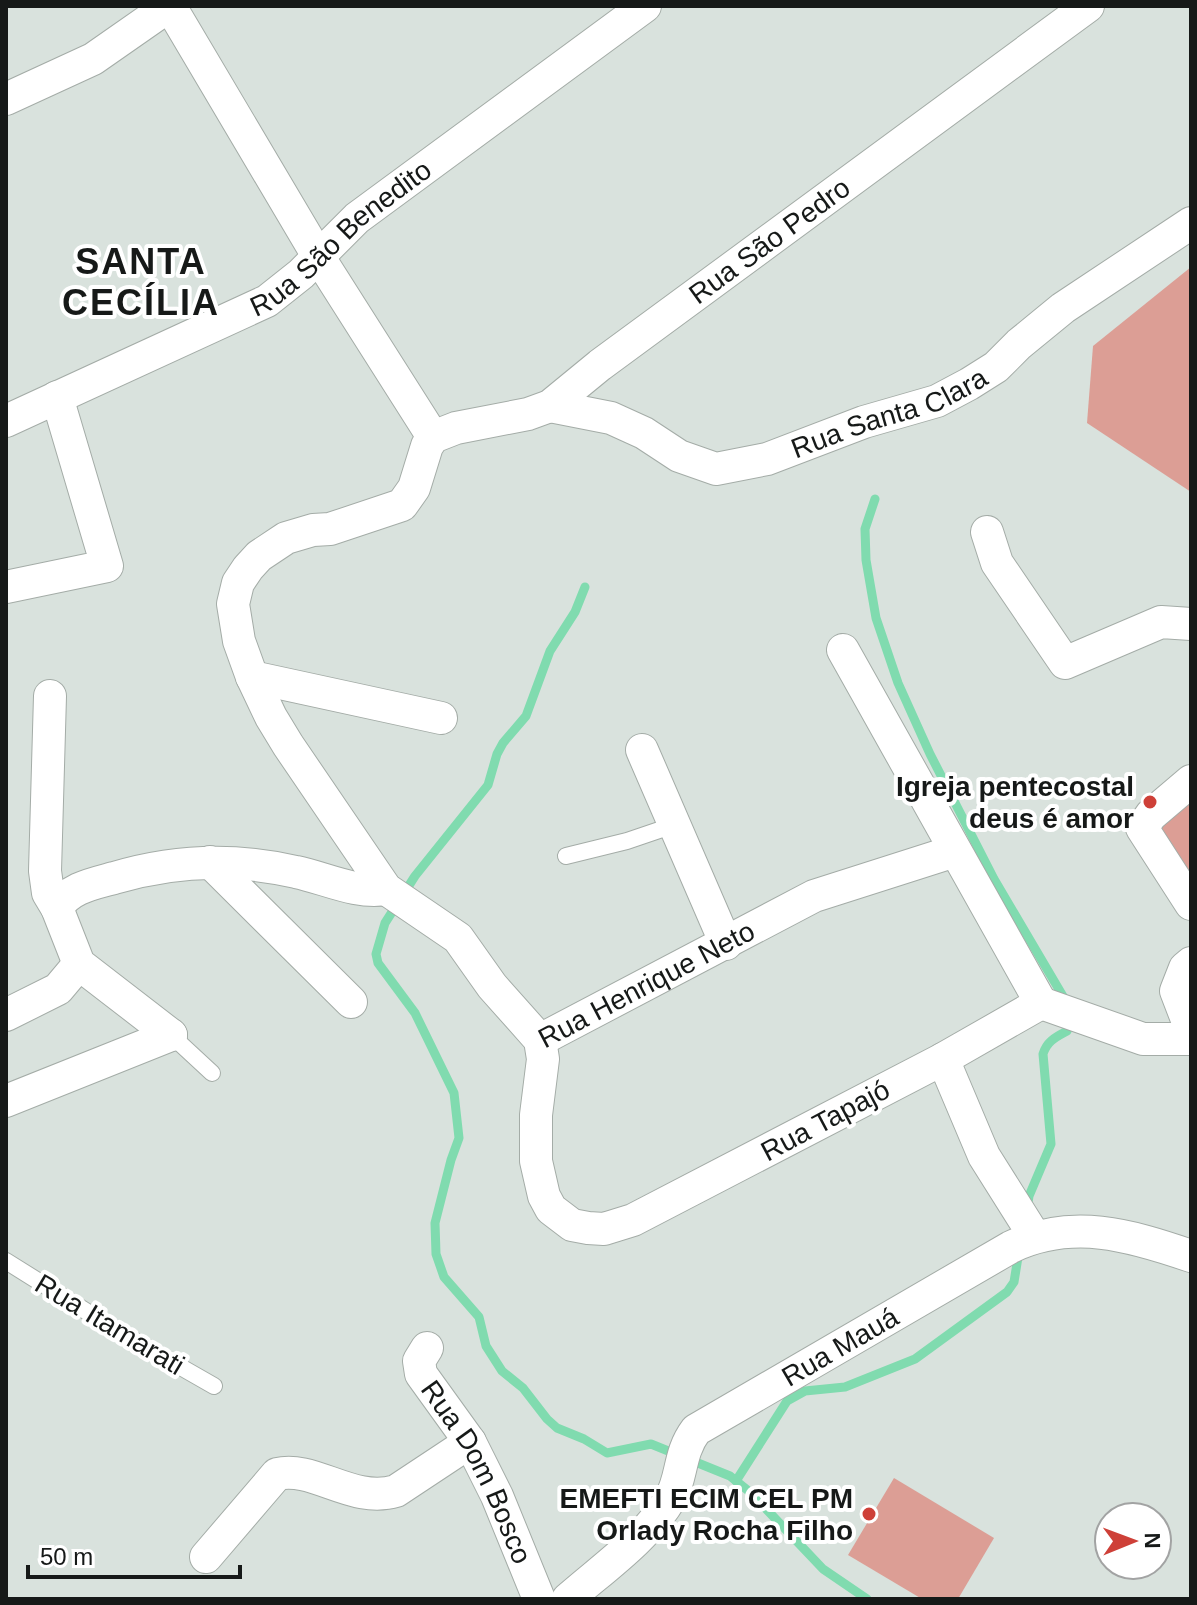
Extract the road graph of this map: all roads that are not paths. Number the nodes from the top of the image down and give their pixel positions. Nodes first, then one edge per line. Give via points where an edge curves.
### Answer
1 (170, 6) edge
2 (645, 6) edge
3 (1088, 6) edge
4 (6, 99) edge
5 (1191, 223) edge
6 (318, 256) junction
7 (57, 397) junction
8 (550, 406) junction
9 (6, 421) edge
10 (433, 437) junction
11 (987, 532) dead end
12 (6, 587) edge
13 (1191, 624) edge
14 (843, 650) dead end
15 (252, 677) junction
16 (50, 696) dead end
17 (441, 718) dead end
18 (642, 750) dead end
19 (1191, 781) edge
20 (674, 825) junction
21 (955, 851) junction
22 (566, 856) dead end
23 (210, 862) junction
24 (386, 889) junction
25 (1191, 904) edge
26 (57, 908) junction
27 (726, 944) junction
28 (1191, 963) edge
29 (79, 964) junction
30 (351, 1002) dead end
31 (1041, 1003) junction
32 (6, 1015) edge
33 (1191, 1030) edge
34 (171, 1035) junction
35 (1191, 1039) edge
36 (540, 1040) junction
37 (943, 1059) junction
38 (212, 1073) dead end
39 (6, 1101) edge
40 (1035, 1237) junction
41 (1191, 1256) edge
42 (6, 1261) edge
43 (427, 1348) dead end
44 (214, 1386) dead end
45 (470, 1442) junction
46 (206, 1557) dead end
47 (539, 1599) edge
48 (568, 1599) edge

1 - 4 street via 93,59
1 - 6 street
2 - 6 street, Rua São Benedito via 357,218
3 - 8 street, Rua São Pedro
5 - 8 street, Rua Santa Clara via 1063,308 969,384 937,401 864,422 778,456 716,469 679,456 611,418
6 - 7 street, Rua São Benedito via 267,301
6 - 10 street
7 - 9 street, Rua São Benedito
7 - 12 street via 107,566
8 - 10 street, Rua São Pedro
10 - 15 street via 402,505 286,538 248,568 233,604
11 - 13 street via 997,563 1065,663 1161,622
14 - 21 street
15 - 17 street
15 - 24 street via 288,745
16 - 26 street via 45,879
18 - 20 street
19 - 25 street via 1142,828
20 - 22 lane
20 - 27 street
21 - 27 street, Rua Henrique Neto via 814,896
21 - 31 street
23 - 24 street via 294,871 372,891
23 - 26 street via 121,876 66,895
23 - 30 street
24 - 36 street, Rua Henrique Neto via 458,938
26 - 29 street
27 - 36 street, Rua Henrique Neto
28 - 33 street via 1176,991
29 - 32 street via 58,989
29 - 34 street
31 - 35 street via 1143,1039
31 - 37 street, Rua Tapajó
34 - 38 lane
34 - 39 street
36 - 37 street, Rua Tapajó via 536,1161 544,1196 572,1225 604,1229 650,1212
37 - 40 street via 984,1156
40 - 41 street, Rua Mauá via 1081,1229 1111,1232
40 - 48 street, Rua Mauá via 696,1430 686,1444 669,1502
42 - 44 lane, Rua Itamarati
43 - 45 street, Rua Dom Bosco via 419,1361 421,1374
45 - 46 street via 382,1495 346,1490 302,1474 277,1474
45 - 47 street, Rua Dom Bosco

